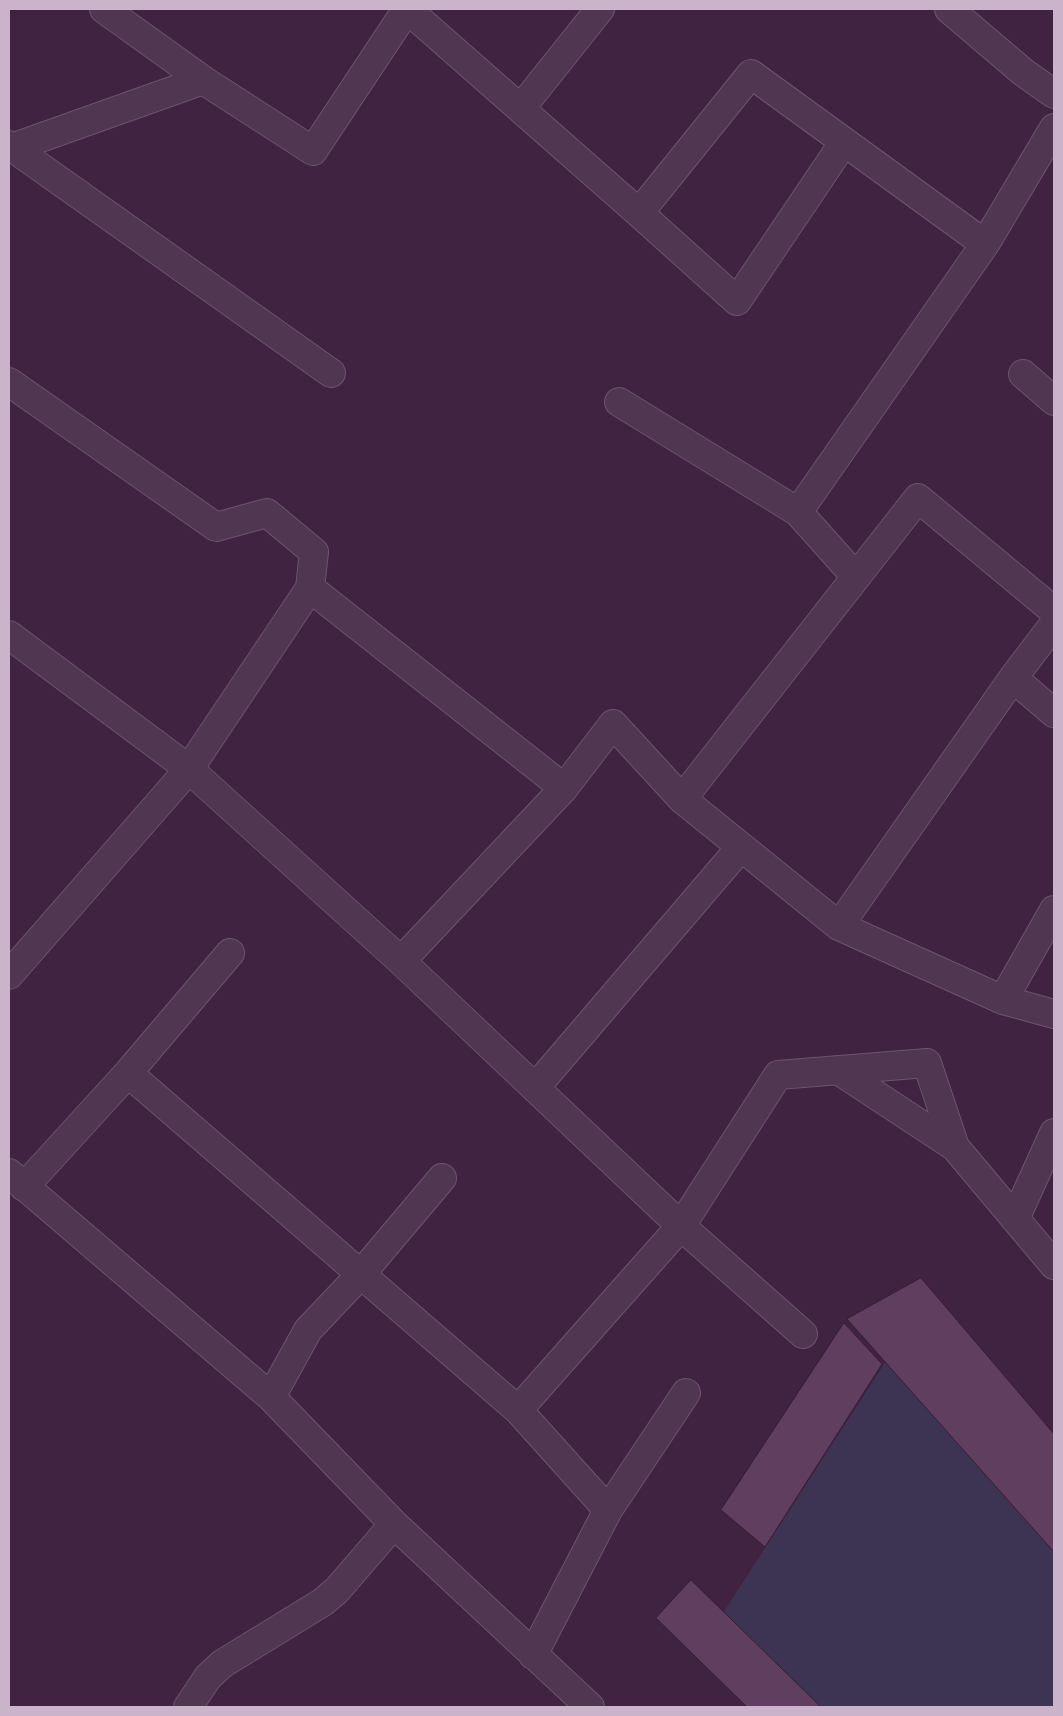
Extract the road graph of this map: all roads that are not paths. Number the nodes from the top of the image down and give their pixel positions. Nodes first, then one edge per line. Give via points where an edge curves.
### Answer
1 (104, 9) edge
2 (407, 9) edge
3 (600, 9) edge
4 (948, 9) edge
5 (203, 80) junction
6 (1054, 94) edge
7 (520, 108) junction
8 (1054, 128) edge
9 (844, 142) junction
10 (10, 147) edge
11 (639, 213) junction
12 (985, 244) junction
13 (331, 373) dead end
14 (1023, 374) dead end
15 (9, 382) edge
16 (1054, 401) edge
17 (619, 402) dead end
18 (798, 512) junction
19 (856, 577) junction
20 (310, 588) junction
21 (1054, 611) edge
22 (1054, 624) edge
23 (13, 648) edge
24 (1013, 678) junction
25 (1054, 713) edge
26 (189, 769) junction
27 (564, 788) junction
28 (682, 798) junction
29 (741, 847) junction
30 (1054, 910) edge
31 (839, 926) junction
32 (230, 953) dead end
33 (401, 961) junction
34 (9, 975) edge
35 (1003, 1000) junction
36 (1054, 1014) edge
37 (838, 1070) junction
38 (128, 1073) junction
39 (535, 1088) junction
40 (1054, 1133) edge
41 (955, 1147) junction
42 (442, 1178) dead end
43 (16, 1180) edge
44 (1016, 1219) junction
45 (681, 1226) junction
46 (1054, 1266) edge
47 (361, 1274) junction
48 (803, 1334) dead end
49 (686, 1393) dead end
50 (271, 1397) junction
51 (518, 1410) junction
52 (608, 1510) junction
53 (394, 1524) junction
54 (533, 1655) junction
55 (188, 1707) edge
56 (590, 1707) edge

1 - 5 street
2 - 5 street via 313,151
2 - 7 street
3 - 7 street
4 - 6 street
5 - 10 street
7 - 11 street
8 - 12 street
9 - 11 street via 751,74
9 - 11 street via 737,301
9 - 12 street
10 - 13 street
12 - 18 street
14 - 16 street
15 - 20 street via 216,526 267,513 314,552
17 - 18 street
18 - 19 street
19 - 21 street via 918,498
19 - 28 street
20 - 26 street
20 - 27 street
22 - 24 street
23 - 26 street
24 - 25 street
24 - 31 street
26 - 33 street
26 - 34 street
27 - 28 street via 613,724
27 - 33 street
28 - 29 street
29 - 31 street
29 - 39 street
30 - 35 street
31 - 35 street
32 - 38 street
33 - 39 street
35 - 36 street
37 - 41 street
37 - 41 street via 927,1063
37 - 45 street via 778,1075
38 - 43 street
38 - 47 street
39 - 45 street
40 - 44 street
41 - 44 street
42 - 47 street
43 - 50 street
44 - 46 street
45 - 48 street
45 - 51 street
47 - 50 street via 308,1330
47 - 51 street
49 - 52 street
50 - 53 street
51 - 52 street
52 - 54 street
53 - 54 street
53 - 55 street via 337,1590 323,1602 222,1664 208,1677
54 - 56 street

